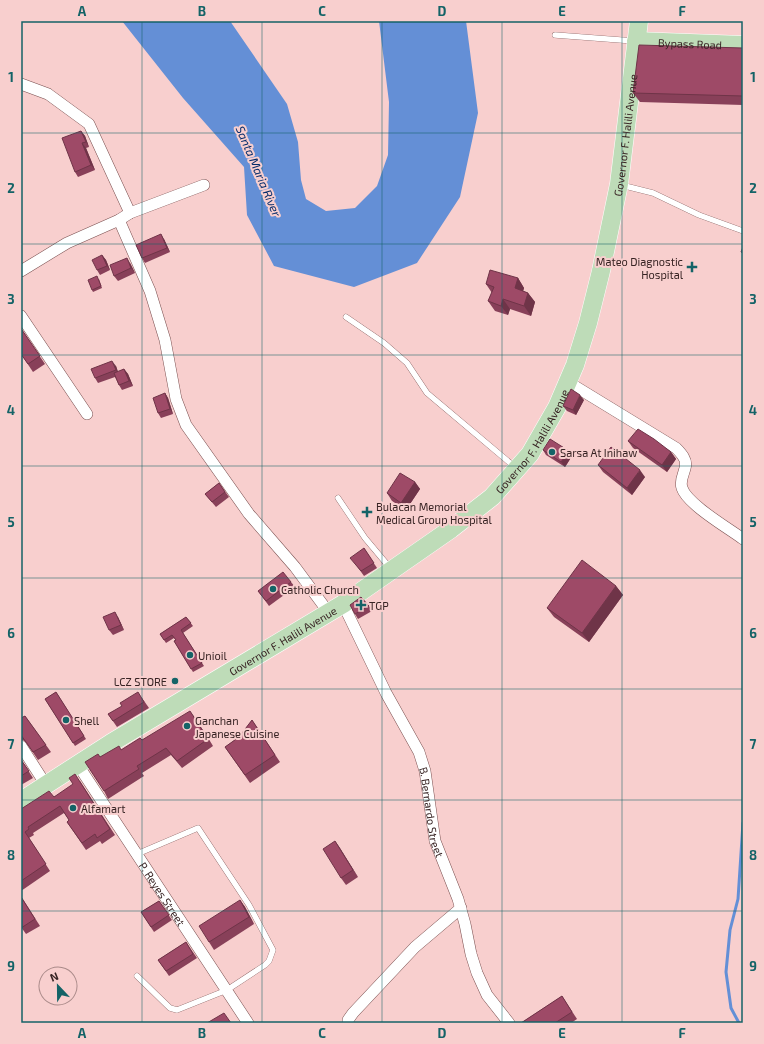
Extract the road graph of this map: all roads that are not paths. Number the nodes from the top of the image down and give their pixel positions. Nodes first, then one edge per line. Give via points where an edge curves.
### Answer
1 (639, 21) edge
2 (555, 35) dead end
3 (636, 41) junction
4 (743, 45) edge
5 (21, 84) edge
6 (619, 184) junction
7 (204, 185) dead end
8 (130, 213) junction
9 (120, 220) junction
10 (743, 231) edge
11 (21, 271) edge
12 (21, 316) edge
13 (346, 317) dead end
14 (568, 382) junction
15 (87, 414) dead end
16 (517, 469) junction
17 (338, 498) dead end
18 (743, 539) edge
19 (392, 570) junction
20 (336, 609) junction
21 (21, 746) edge
22 (78, 764) junction
23 (46, 785) junction
24 (21, 801) edge
25 (136, 854) junction
26 (461, 908) junction
27 (137, 976) dead end
28 (227, 990) junction
29 (248, 1023) edge
30 (348, 1023) edge
31 (509, 1023) edge

1 - 3 main road, Governor F. Halili Avenue
2 - 3 lane
3 - 4 main road, Bypass Road
3 - 6 main road, Governor F. Halili Avenue
5 - 8 street via 48,94 89,124
6 - 10 lane via 653,193 699,215
6 - 14 main road, Governor F. Halili Avenue via 588,323
7 - 8 street
8 - 9 street
9 - 11 street via 67,243
9 - 20 street, B. Bernardo Street via 150,291 165,340 176,399 186,425 249,514
12 - 15 street
13 - 16 lane via 384,343 406,363 427,393
14 - 16 main road, Governor F. Halili Avenue via 548,424 530,454
14 - 18 street via 676,448 686,463 681,479 686,496
16 - 19 main road, Governor F. Halili Avenue via 492,497
17 - 19 lane via 365,538
19 - 20 main road, Governor F. Halili Avenue
20 - 22 main road, Governor F. Halili Avenue
20 - 26 street, B. Bernardo Street via 419,752 425,771 435,841
21 - 23 street
22 - 23 main road, Governor F. Halili Avenue
22 - 25 street, P. Reyes Street
23 - 24 main road, Governor F. Halili Avenue
25 - 28 street, P. Reyes Street
25 - 28 lane via 198,828 249,904 273,950 270,961
26 - 30 street via 415,947 353,1013
26 - 31 street, B. Bernardo Street via 477,973 488,995
27 - 28 lane via 170,1008 177,1010
28 - 29 street, P. Reyes Street

